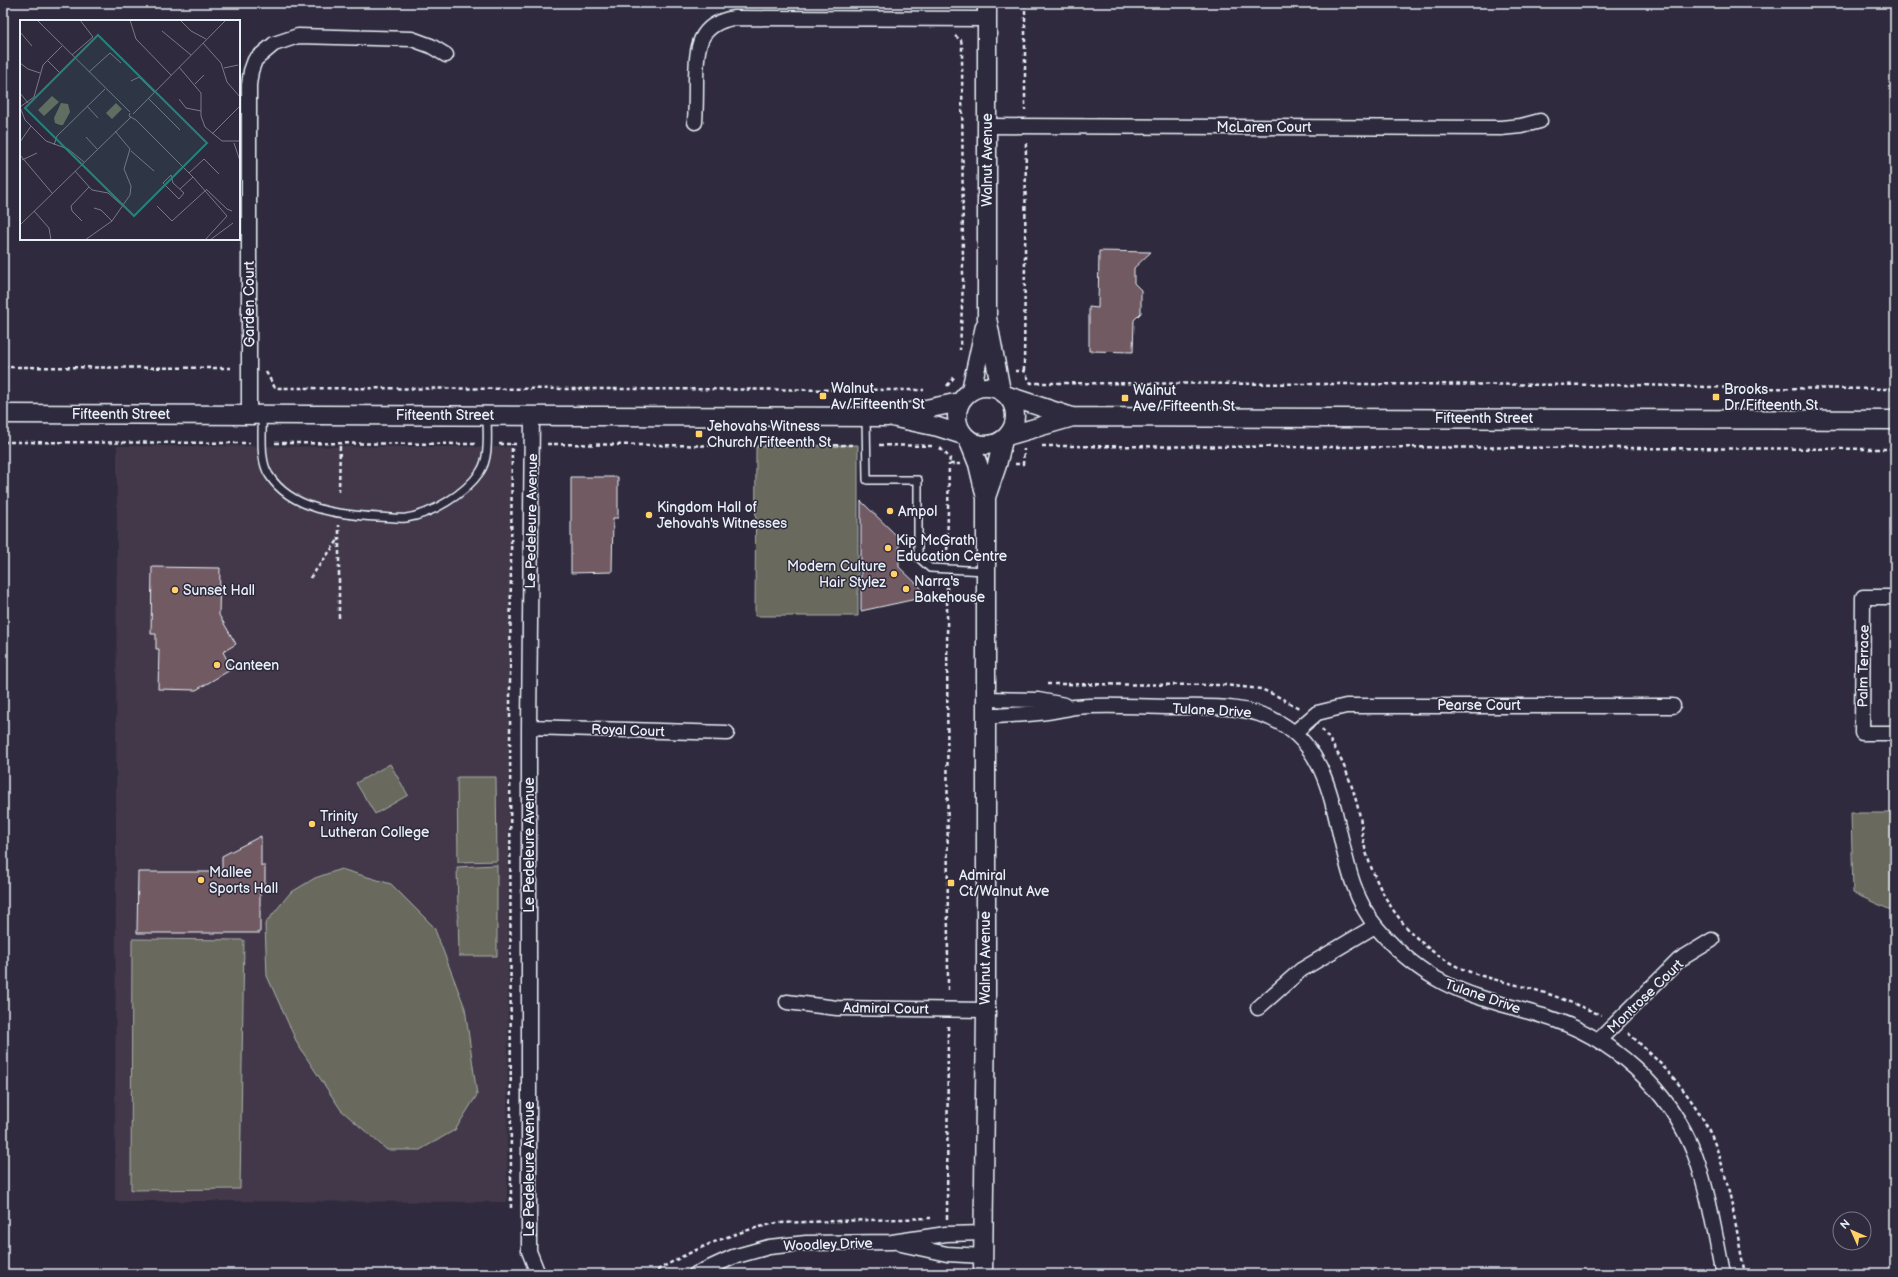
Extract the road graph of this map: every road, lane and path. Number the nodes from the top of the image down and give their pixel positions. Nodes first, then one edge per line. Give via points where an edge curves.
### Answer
1 (1025, 3) edge
2 (987, 11) edge
3 (953, 19) junction
4 (446, 55) dead end
5 (1540, 121) dead end
6 (695, 122) dead end
7 (987, 126) junction
8 (1025, 126) junction
9 (987, 318) junction
10 (960, 356) dead end
11 (3, 367) edge
12 (249, 367) junction
13 (975, 369) junction
14 (996, 370) junction
15 (1024, 371) junction
16 (1895, 388) edge
17 (926, 390) dead end
18 (942, 390) dead end
19 (1004, 393) junction
20 (965, 396) junction
21 (3, 414) edge
22 (255, 414) junction
23 (532, 415) junction
24 (487, 416) junction
25 (866, 416) junction
26 (887, 416) junction
27 (1073, 417) junction
28 (1895, 420) edge
29 (966, 437) junction
30 (1005, 438) junction
31 (340, 443) dead end
32 (512, 444) dead end
33 (532, 444) junction
34 (866, 445) junction
35 (1030, 446) dead end
36 (1035, 446) dead end
37 (1895, 449) edge
38 (949, 464) junction
39 (978, 464) junction
40 (997, 465) junction
41 (339, 492) dead end
42 (986, 498) junction
43 (947, 569) junction
44 (986, 571) junction
45 (310, 578) dead end
46 (1895, 597) edge
47 (339, 618) dead end
48 (1046, 684) dead end
49 (1673, 706) dead end
50 (985, 708) junction
51 (1311, 717) junction
52 (530, 727) junction
53 (727, 733) dead end
54 (1294, 733) junction
55 (1895, 733) edge
56 (1375, 926) junction
57 (1712, 940) dead end
58 (787, 1002) dead end
59 (1258, 1008) dead end
60 (948, 1009) junction
61 (986, 1010) junction
62 (1615, 1024) junction
63 (1599, 1040) junction
64 (947, 1218) dead end
65 (984, 1233) junction
66 (892, 1242) junction
67 (983, 1256) junction
68 (538, 1274) edge
69 (696, 1274) edge
70 (983, 1274) edge
71 (1723, 1274) edge
72 (1745, 1274) edge

1 - 8 path
2 - 3 street
2 - 7 street, Walnut Avenue
3 - 6 street via 724,20 706,32 697,51
3 - 10 path via 953,35 961,40 962,46 963,282
4 - 12 street, Garden Court via 412,39 298,36 274,44 255,60 249,85
5 - 8 street, McLaren Court via 1501,128
7 - 8 street, McLaren Court
7 - 9 street, Walnut Avenue
8 - 15 path
9 - 13 street, Walnut Avenue
9 - 14 street, Walnut Avenue
11 - 12 path
12 - 17 path via 264,368 275,388
12 - 22 street, Garden Court
13 - 18 path via 959,371
13 - 20 street, Walnut Avenue
14 - 15 path
14 - 19 street, Walnut Avenue
15 - 16 path via 1031,383
19 - 20 street via 986,386
19 - 27 street, Fifteenth Street
19 - 30 street via 1015,412 1015,421
20 - 26 street, Fifteenth Street
20 - 29 street via 956,419
21 - 22 street, Fifteenth Street
22 - 24 street, Fifteenth Street
22 - 24 lane via 266,469 277,486 290,496 310,506 339,513 405,518 421,513 455,495 480,472 487,444
23 - 24 street, Fifteenth Street
23 - 25 street, Fifteenth Street
23 - 33 street, Le Pedeleure Avenue
25 - 26 street, Fifteenth Street
25 - 34 lane
26 - 29 street, Fifteenth Street via 938,427
27 - 28 street, Fifteenth Street
27 - 30 street, Fifteenth Street
29 - 30 street via 976,444 986,445 995,444
29 - 39 street, Walnut Avenue
30 - 40 street, Walnut Avenue
31 - 41 path
32 - 33 path
33 - 34 path
33 - 52 street, Le Pedeleure Avenue
34 - 38 path via 938,446 950,458
34 - 43 lane via 867,480 918,480 918,557 930,568
35 - 40 path via 1024,446 1023,464
36 - 37 path
38 - 39 path
38 - 43 path
39 - 42 street, Walnut Avenue
40 - 42 street, Walnut Avenue
42 - 44 street, Walnut Avenue
43 - 44 lane
43 - 60 path
44 - 50 street, Walnut Avenue
45 - 47 path via 339,538
46 - 55 street, Palm Terrace via 1863,597 1862,725 1862,733
48 - 51 path via 1225,685 1261,689 1294,704
49 - 51 street, Pearse Court via 1361,705 1330,709
50 - 54 street, Tulane Drive via 1038,700 1077,707 1235,708 1260,713 1282,723
50 - 61 street, Walnut Avenue
51 - 54 street, Pearse Court
51 - 62 path via 1341,757 1350,779 1373,874 1380,891 1408,929 1440,956 1459,967 1569,1001
52 - 53 street, Royal Court
52 - 68 street, Le Pedeleure Avenue via 528,1251
54 - 56 street, Tulane Drive via 1315,756 1322,768 1348,869 1360,900
56 - 59 street via 1301,970
56 - 63 street, Tulane Drive via 1400,954 1448,986 1481,999 1569,1024
57 - 62 street, Montrose Court via 1679,960
58 - 60 street, Admiral Court via 837,1008
60 - 61 street, Admiral Court
60 - 64 path
61 - 65 street, Walnut Avenue
62 - 63 street, Montrose Court
62 - 72 path via 1662,1065 1691,1100 1712,1137 1729,1190
63 - 71 street, Tulane Drive via 1638,1071 1662,1097 1681,1125 1706,1189
65 - 66 street, Woodley Drive via 946,1234
65 - 67 street, Walnut Avenue
66 - 67 street, Woodley Drive via 946,1254
66 - 69 street, Woodley Drive via 806,1242 769,1247 733,1258
67 - 70 street, Walnut Avenue

